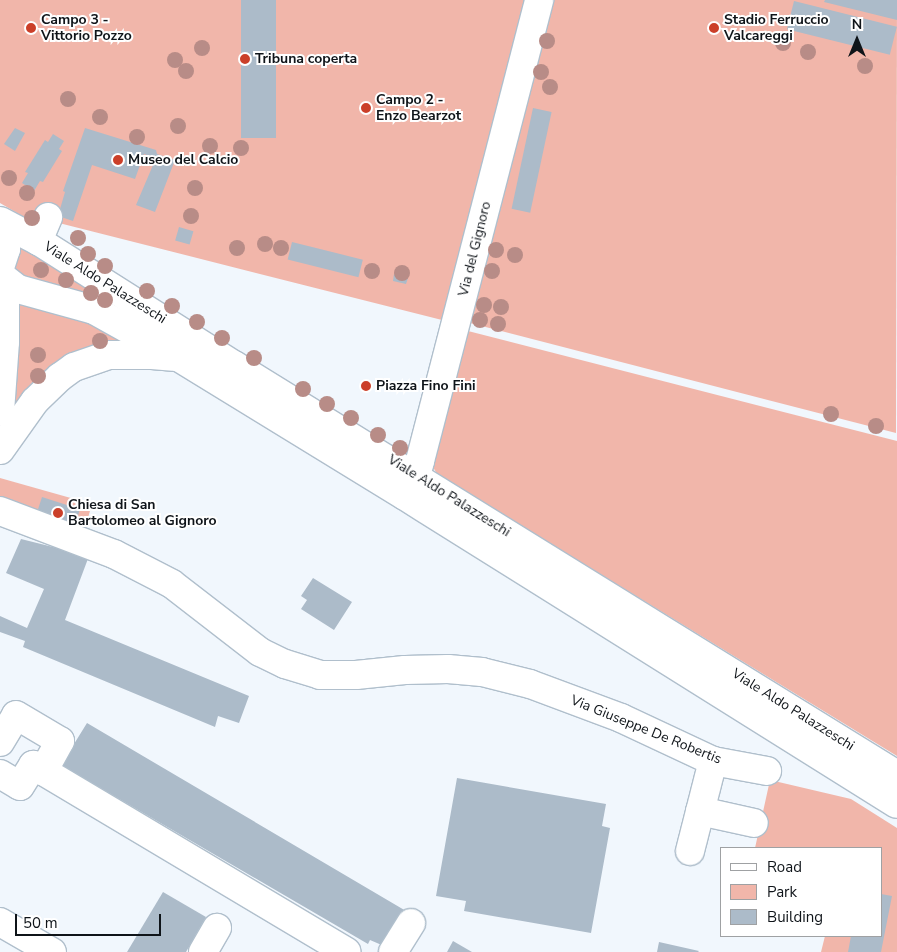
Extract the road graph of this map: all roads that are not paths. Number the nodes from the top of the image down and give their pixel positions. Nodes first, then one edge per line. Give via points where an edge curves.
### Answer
1 (539, 0) edge
2 (0, 220) edge
3 (0, 225) edge
4 (0, 267) edge
5 (0, 275) edge
6 (0, 282) edge
7 (180, 358) junction
8 (1, 402) edge
9 (0, 450) edge
10 (411, 486) junction
11 (0, 511) edge
12 (0, 744) edge
13 (713, 761) junction
14 (38, 768) junction
15 (768, 771) dead end
16 (0, 774) edge
17 (897, 775) edge
18 (897, 804) edge
19 (700, 811) junction
20 (754, 823) dead end
21 (690, 851) dead end
22 (0, 922) edge
23 (411, 923) dead end
24 (217, 928) dead end
25 (43, 950) edge
26 (203, 952) edge
27 (347, 952) edge
28 (393, 952) edge

1 - 10 street, Via del Gignoro via 428,433
2 - 10 street, Viale Aldo Palazzeschi via 43,229
3 - 4 street via 6,249
5 - 7 street, Viale Aldo Palazzeschi via 18,289 103,314
6 - 8 street via 5,296
7 - 9 street via 127,354 84,362 60,376 34,401
7 - 10 street, Viale Aldo Palazzeschi
10 - 17 street, Viale Aldo Palazzeschi
10 - 18 street, Viale Aldo Palazzeschi
11 - 13 street, Via Giuseppe De Robertis via 114,554 172,584 260,652 285,664 320,676 356,676 414,669 482,672 530,684 621,718
12 - 14 street
12 - 14 street via 16,715 60,741
13 - 15 street, Via Giuseppe De Robertis
13 - 19 street
14 - 16 street via 20,786
14 - 27 street
19 - 20 street
19 - 21 street
22 - 25 street
23 - 28 street
24 - 26 street

